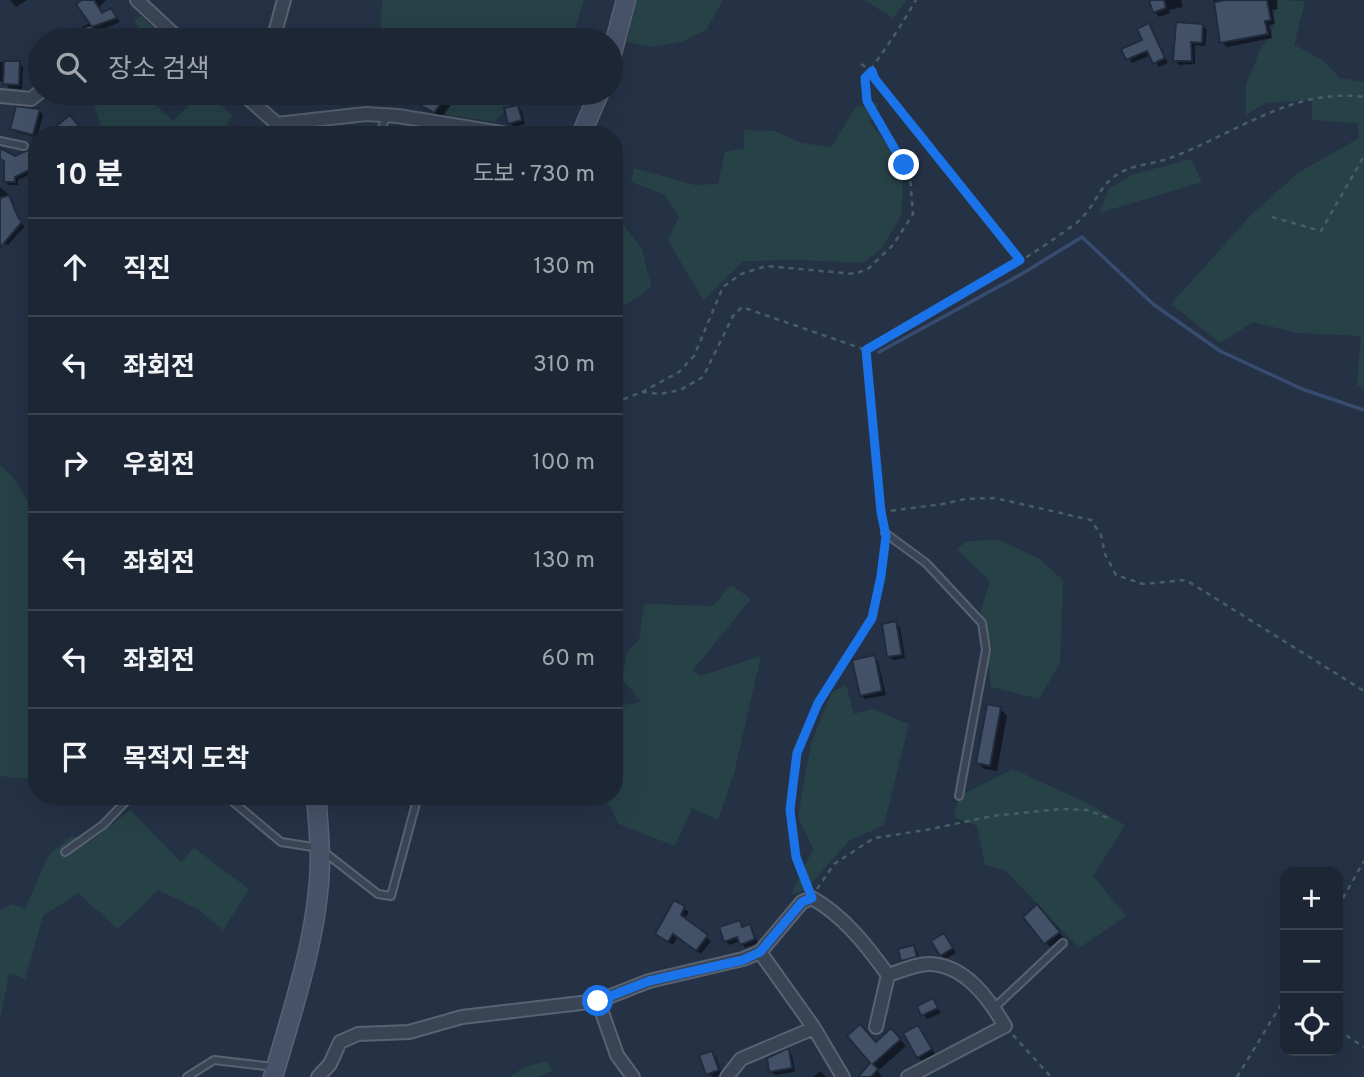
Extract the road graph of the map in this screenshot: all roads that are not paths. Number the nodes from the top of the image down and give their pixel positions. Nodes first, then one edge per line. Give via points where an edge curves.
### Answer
1 (137, 0) edge
2 (284, 0) edge
3 (626, 0) edge
4 (167, 28) edge
5 (276, 28) edge
6 (619, 28) edge
7 (0, 96) edge
8 (28, 99) edge
9 (256, 105) edge
10 (594, 105) edge
11 (387, 115) junction
12 (271, 126) edge
13 (292, 126) edge
14 (383, 126) edge
15 (457, 126) edge
16 (585, 126) edge
17 (0, 141) edge
18 (24, 146) dead end
19 (885, 533) road end
20 (959, 796) dead end
21 (122, 805) edge
22 (237, 805) edge
23 (317, 805) edge
24 (416, 805) edge
25 (319, 848) junction
26 (65, 852) dead end
27 (1063, 943) dead end
28 (760, 952) junction
29 (888, 975) junction
30 (598, 1001) junction
31 (995, 1009) junction
32 (876, 1027) dead end
33 (814, 1028) junction
34 (274, 1072) edge
35 (187, 1077) edge
36 (318, 1077) edge
37 (633, 1077) edge
38 (726, 1077) edge
39 (843, 1077) edge
40 (908, 1077) edge

1 - 4 street
2 - 5 street
3 - 6 street
7 - 8 street
9 - 12 street
10 - 16 street
11 - 13 street
11 - 14 lane
11 - 15 street
17 - 18 lane
19 - 20 lane via 926,563 982,623 986,650
21 - 26 lane
22 - 25 lane via 281,842
23 - 25 street
24 - 25 lane via 391,896 378,894
25 - 34 street via 313,924
27 - 31 lane
28 - 29 street via 802,902 812,898 866,945
28 - 30 street via 649,981
28 - 33 street
29 - 31 street via 930,963 956,970 988,997
29 - 32 street
30 - 36 street via 462,1017 409,1032 358,1034 340,1042
30 - 37 street via 617,1055
31 - 40 street via 1005,1026
33 - 38 street via 741,1059
33 - 39 street
34 - 35 lane via 214,1060

